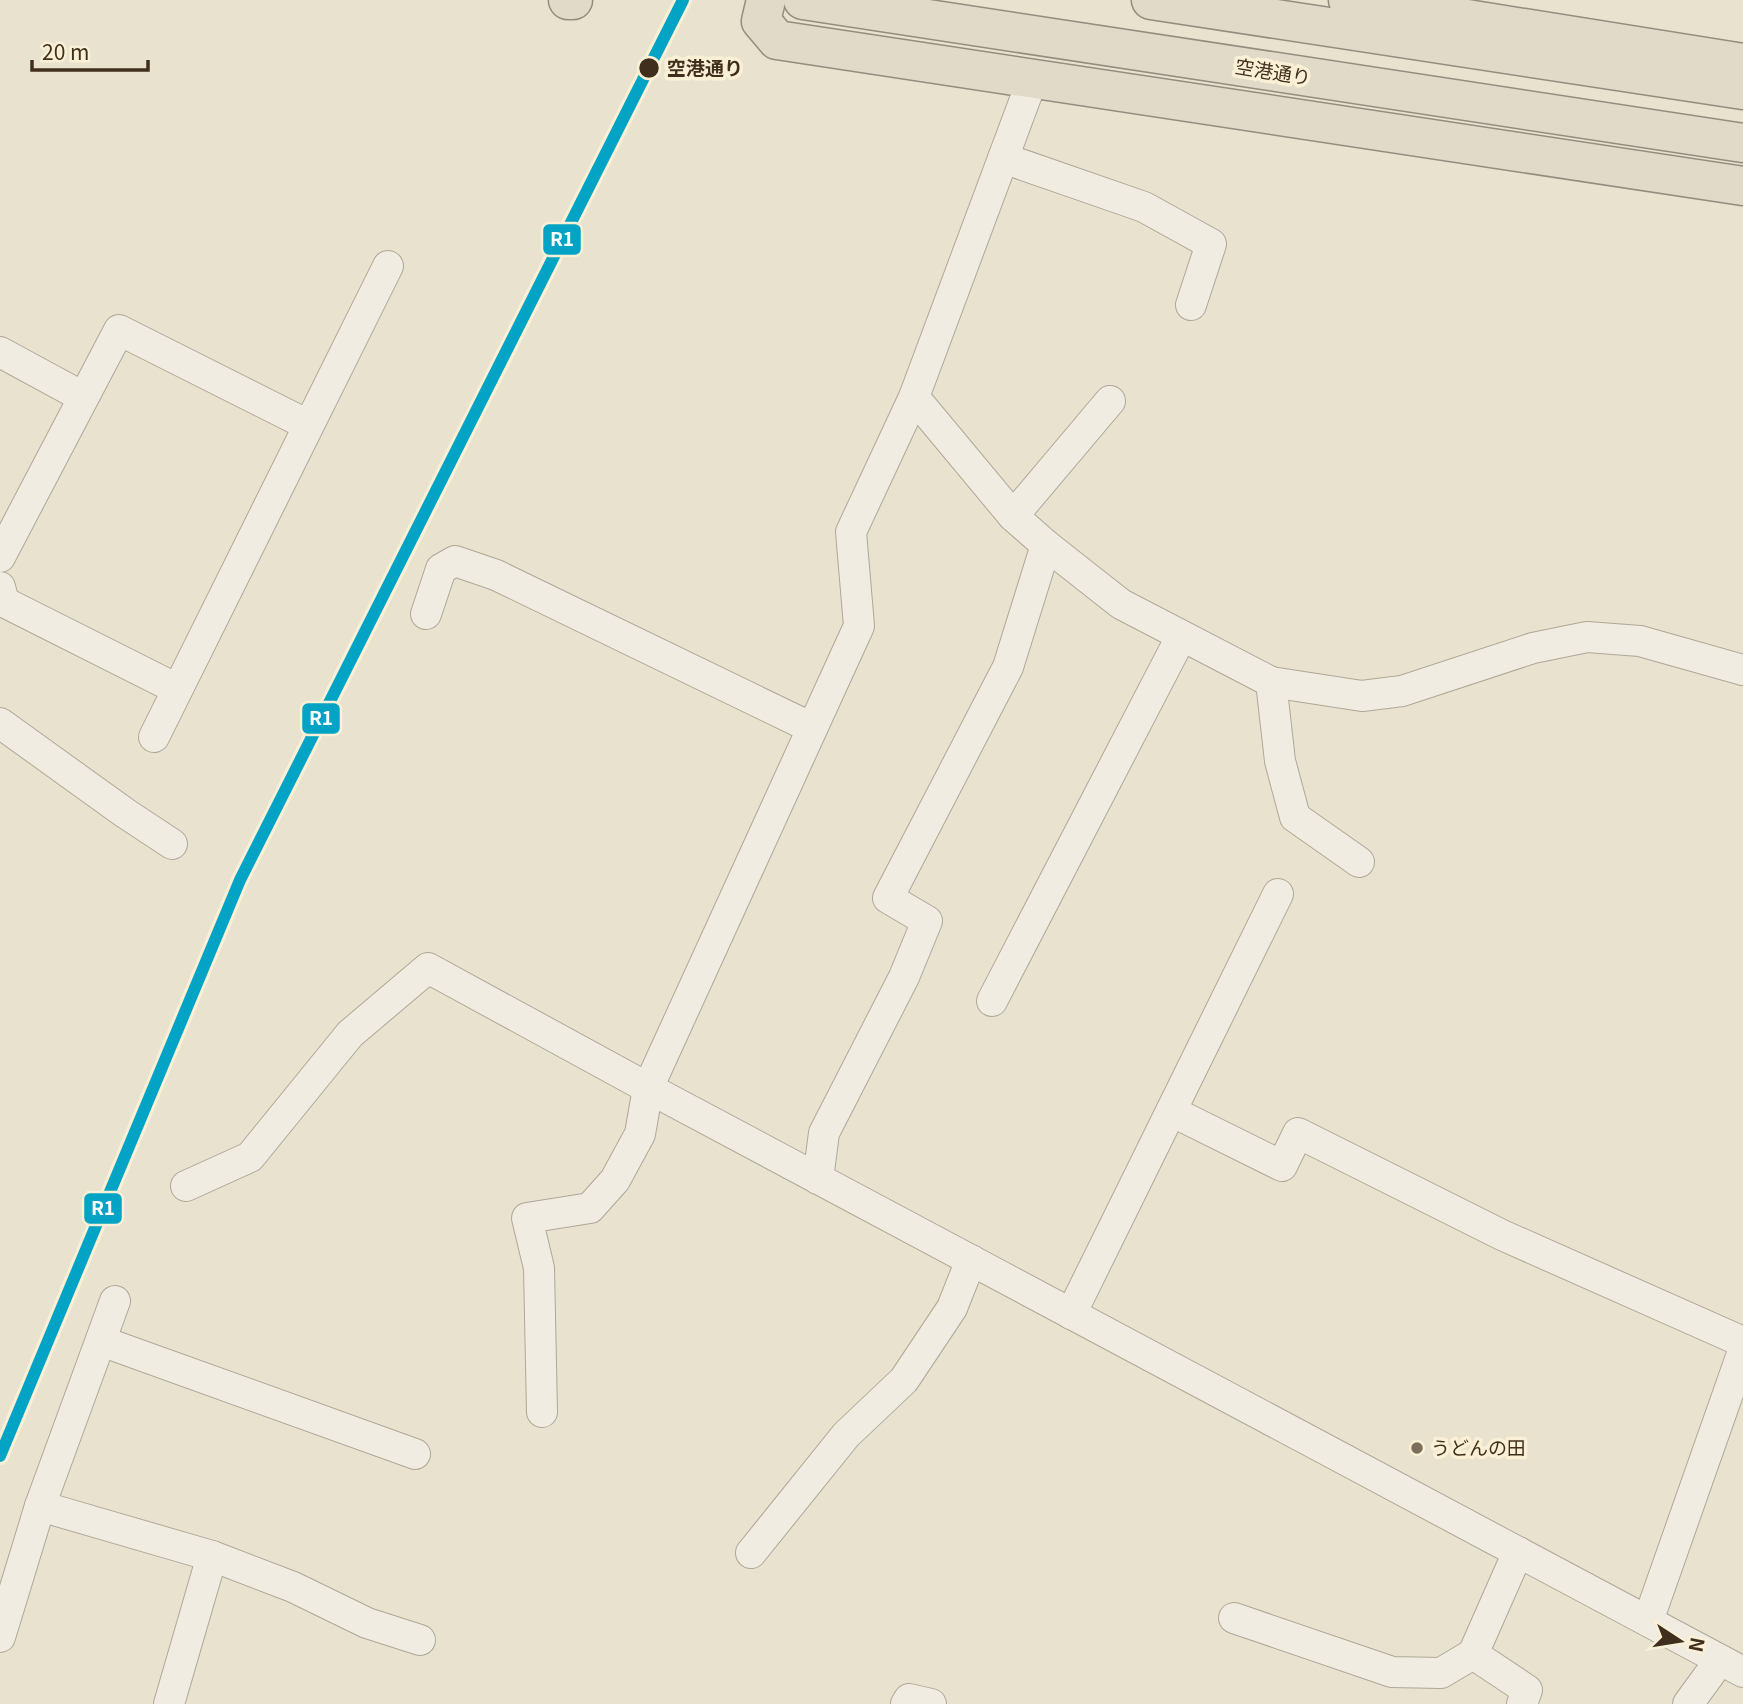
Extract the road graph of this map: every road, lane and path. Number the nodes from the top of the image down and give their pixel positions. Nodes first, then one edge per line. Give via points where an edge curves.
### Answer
1 (766, 0) edge
2 (803, 0) edge
3 (1151, 0) edge
4 (1348, 0) edge
5 (1743, 63) edge
6 (1033, 78) junction
7 (1743, 90) edge
8 (1743, 143) edge
9 (1003, 158) junction
10 (1743, 186) edge
11 (388, 266) dead end
12 (1191, 304) dead end
13 (0, 352) edge
14 (83, 397) junction
15 (914, 397) junction
16 (1110, 401) dead end
17 (308, 425) junction
18 (1013, 516) junction
19 (1046, 545) junction
20 (0, 557) edge
21 (0, 587) edge
22 (426, 614) dead end
23 (1181, 637) junction
24 (1743, 670) edge
25 (1271, 682) junction
26 (177, 689) junction
27 (0, 723) edge
28 (812, 728) junction
29 (153, 737) dead end
30 (172, 844) dead end
31 (1359, 862) dead end
32 (1278, 894) dead end
33 (992, 1001) dead end
34 (648, 1088) junction
35 (1171, 1111) junction
36 (818, 1179) junction
37 (186, 1186) dead end
38 (971, 1261) junction
39 (116, 1301) dead end
40 (1071, 1314) junction
41 (101, 1341) junction
42 (1743, 1342) edge
43 (1743, 1351) edge
44 (542, 1412) dead end
45 (415, 1454) dead end
46 (40, 1506) junction
47 (1518, 1552) junction
48 (751, 1553) dead end
49 (212, 1556) junction
50 (1234, 1618) dead end
51 (1647, 1621) junction
52 (0, 1637) edge
53 (421, 1640) dead end
54 (1472, 1654) junction
55 (1731, 1666) edge
56 (169, 1704) edge
57 (906, 1704) edge
58 (931, 1704) edge
59 (1522, 1704) edge
60 (1688, 1704) edge

1 - 6 highway via 761,22 776,40
2 - 8 highway, 空港通り
3 - 7 highway
4 - 5 highway
6 - 9 street
6 - 10 highway
9 - 12 street via 1144,207 1211,244
9 - 15 street
11 - 17 street
13 - 14 street
14 - 17 street via 119,330
14 - 20 street
15 - 18 street
15 - 28 street via 851,532 859,626
16 - 18 street
17 - 26 street
18 - 19 street
19 - 23 street via 1121,604
19 - 36 street via 1008,667 888,898 927,922 824,1133
21 - 26 street via 4,602
22 - 28 street via 441,569 455,561 496,575
23 - 25 street
23 - 33 street
24 - 25 street via 1640,641 1587,637 1533,648 1402,691 1362,696
25 - 31 street via 1280,761 1295,817
26 - 29 street
27 - 30 street
28 - 34 street
32 - 35 street
34 - 36 street
34 - 37 street via 428,968 349,1034 250,1157
34 - 44 street via 640,1134 615,1180 590,1208 527,1218 539,1268
35 - 40 street
35 - 42 street via 1282,1166 1298,1133 1502,1235
36 - 38 street
38 - 40 street
38 - 48 street via 952,1308 904,1380 846,1435
39 - 41 street
40 - 47 street
41 - 45 street
41 - 46 street
43 - 51 street
46 - 49 street
46 - 52 street
47 - 51 street
47 - 54 street
49 - 53 street via 293,1587 367,1623
49 - 56 street
50 - 54 street via 1392,1672 1441,1673
51 - 55 street
54 - 59 street via 1527,1690
55 - 60 street
57 - 58 street via 909,1699

